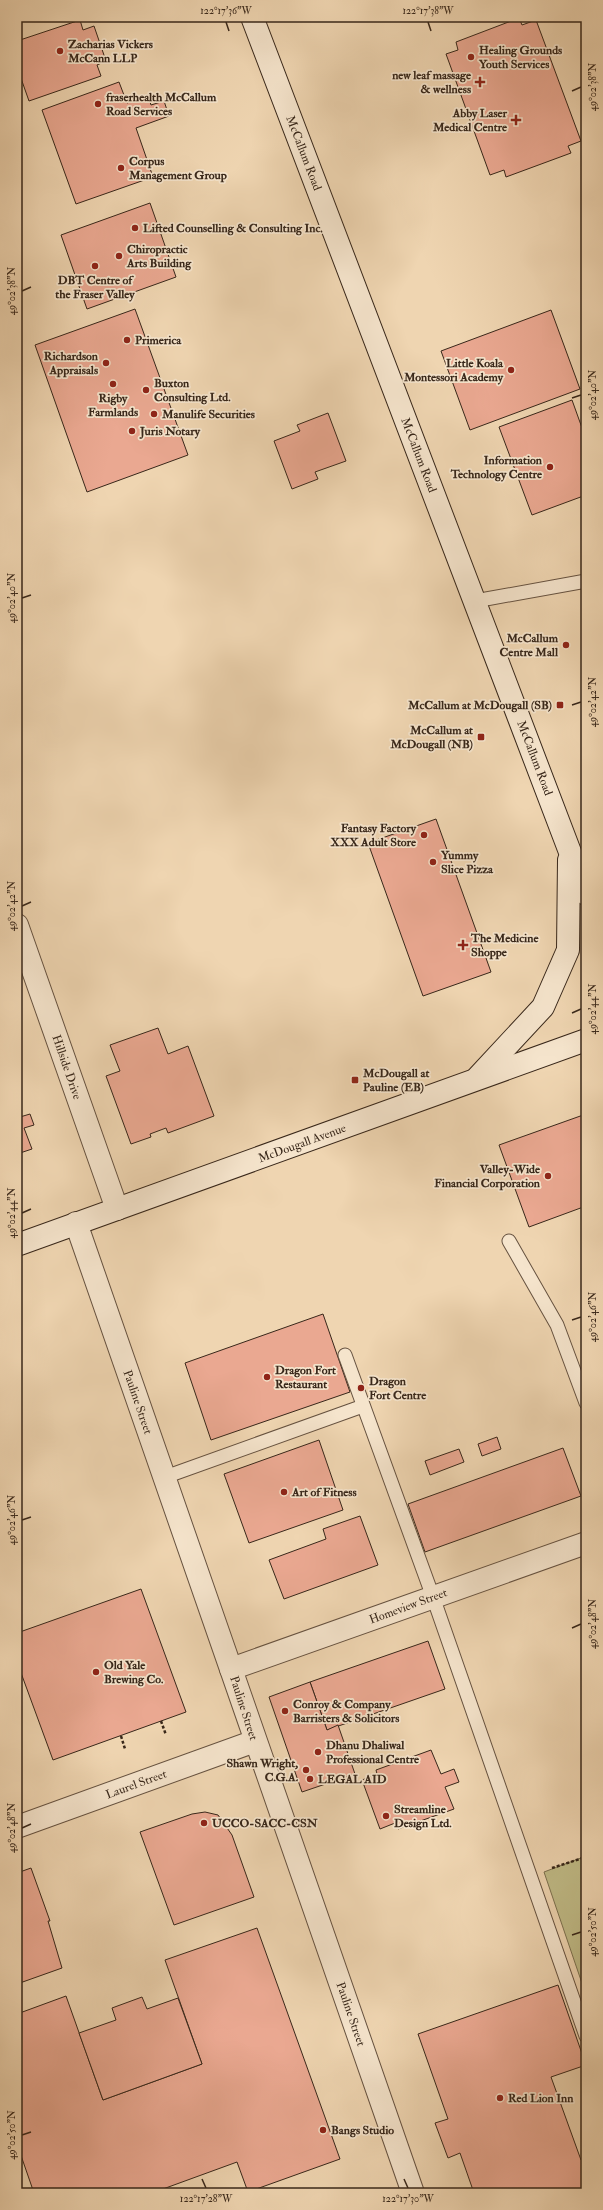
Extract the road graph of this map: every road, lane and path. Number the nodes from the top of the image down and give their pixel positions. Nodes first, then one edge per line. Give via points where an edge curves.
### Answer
1 (252, 17) edge
2 (586, 581) edge
3 (475, 601) junction
4 (569, 849) junction
5 (586, 894) edge
6 (17, 925) edge
7 (582, 986) dead end
8 (586, 996) edge
9 (586, 1040) edge
10 (476, 1080) junction
11 (117, 1208) junction
12 (76, 1223) junction
13 (509, 1241) dead end
14 (17, 1245) edge
15 (345, 1355) dead end
16 (586, 1402) edge
17 (363, 1406) junction
18 (165, 1477) junction
19 (586, 1543) edge
20 (432, 1597) junction
21 (231, 1669) junction
22 (161, 1721) dead end
23 (166, 1735) dead end
24 (121, 1736) dead end
25 (255, 1741) junction
26 (126, 1749) dead end
27 (17, 1828) edge
28 (586, 1857) edge
29 (530, 1876) junction
30 (586, 2036) edge
31 (413, 2193) edge

1 - 3 street, McCallum Road
2 - 3 lane
3 - 4 street, McCallum Road
4 - 5 street, McCallum Road
4 - 10 street via 568,950 543,1007
6 - 11 street, Hillside Drive
7 - 8 path
9 - 10 street, McDougall Avenue
10 - 11 street, McDougall Avenue
11 - 12 street, McDougall Avenue
12 - 14 street, McDougall Avenue
12 - 18 street, Pauline Street
13 - 16 lane via 558,1325
15 - 17 lane
17 - 18 lane
17 - 20 lane
18 - 21 street, Pauline Street
19 - 20 street, Homeview Street
20 - 21 street, Homeview Street
20 - 29 lane
21 - 25 street, Pauline Street
22 - 23 path
24 - 26 path
25 - 27 street, Laurel Street
25 - 31 street, Pauline Street
28 - 29 path
29 - 30 lane

